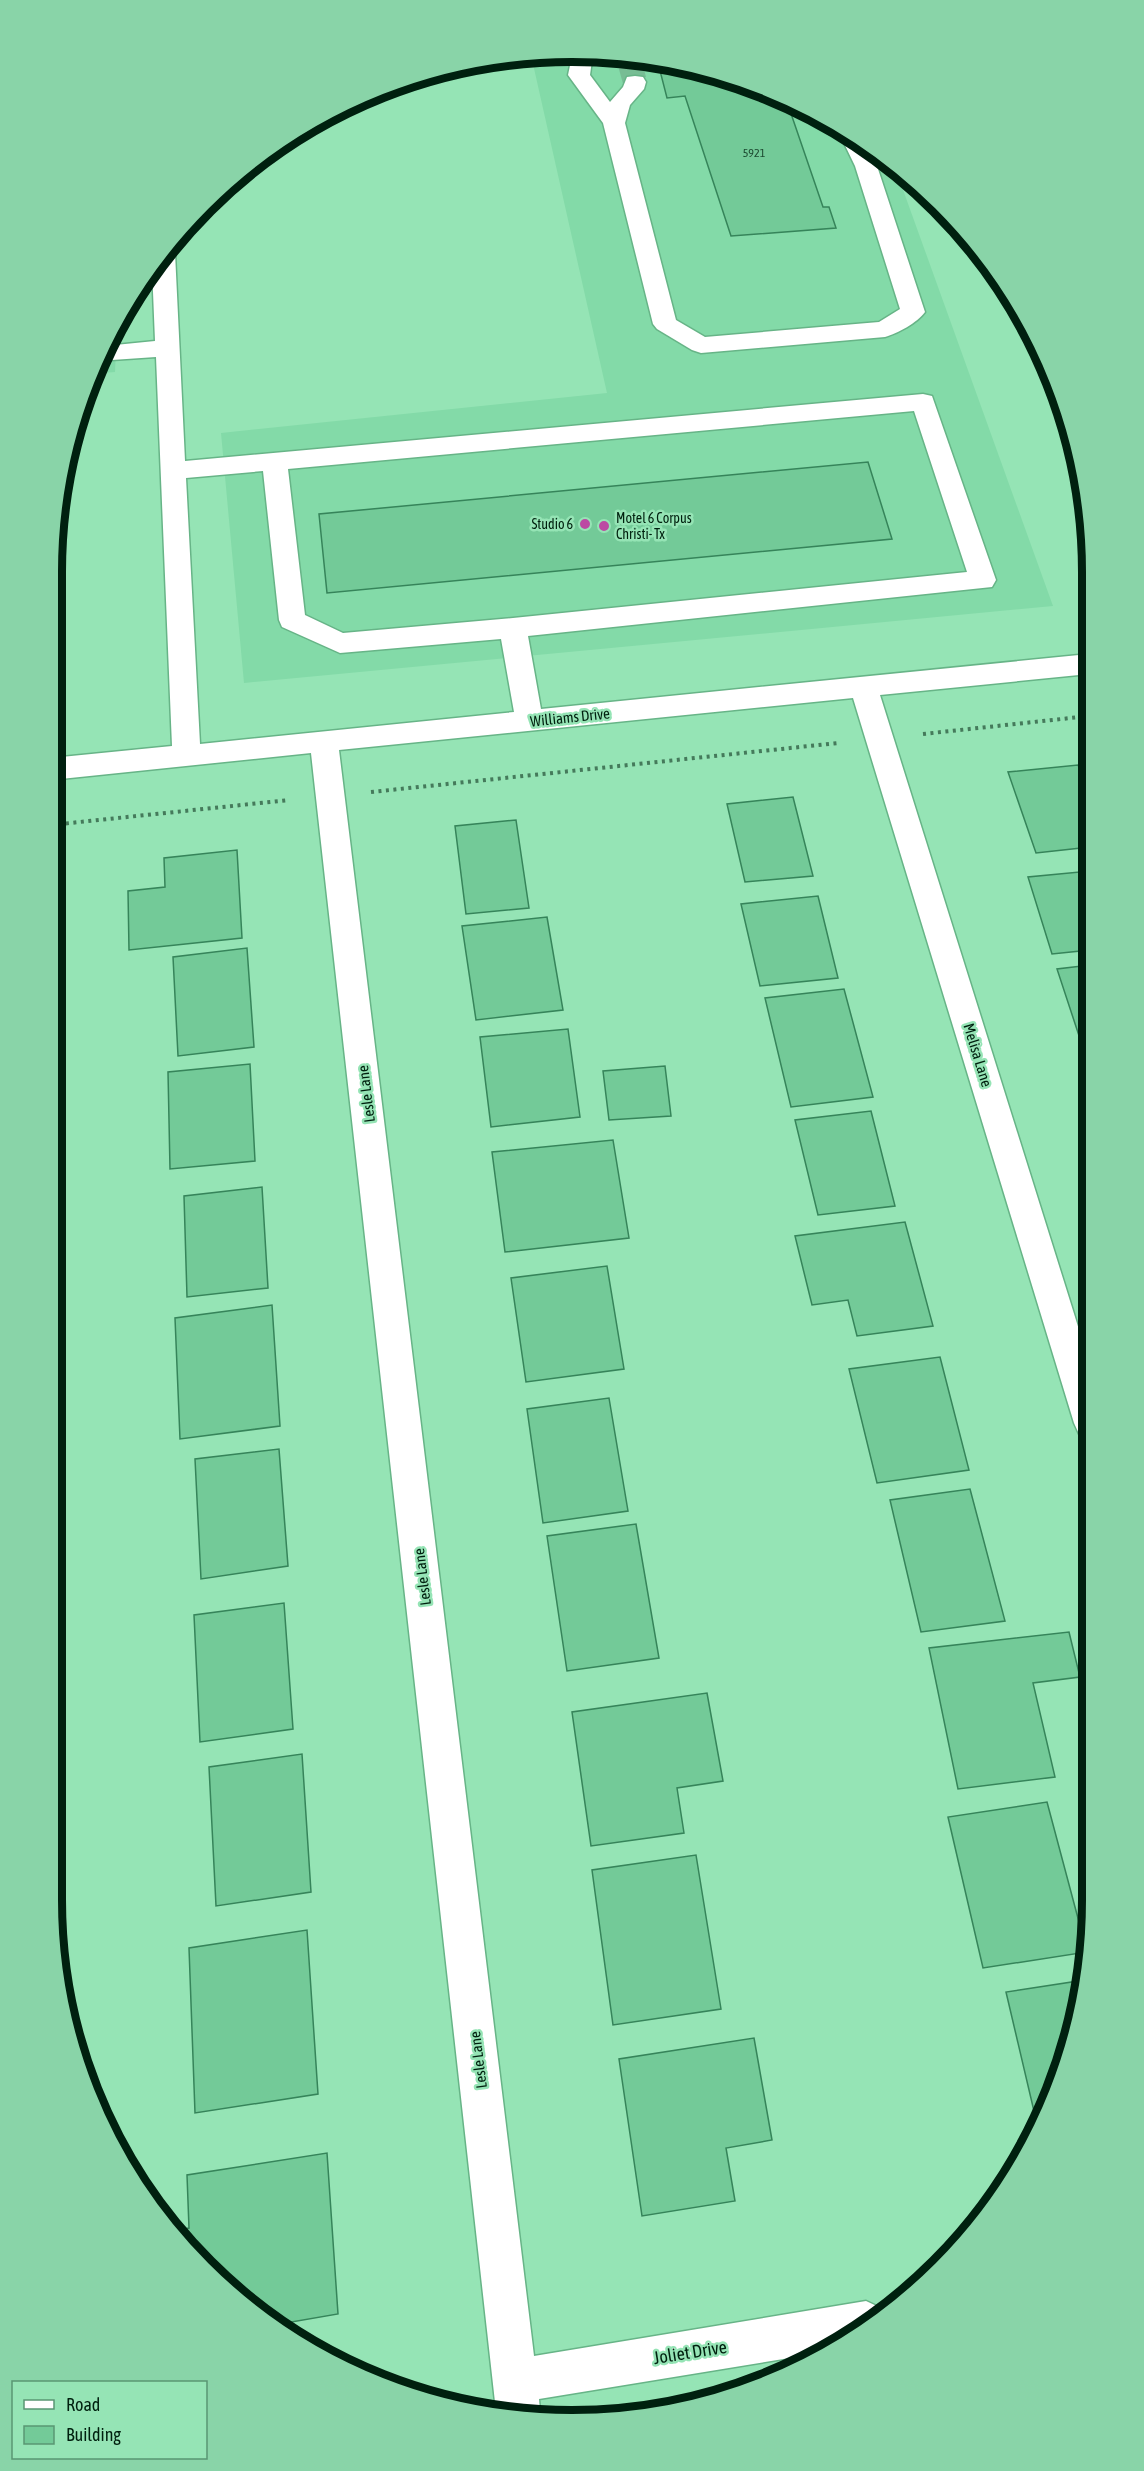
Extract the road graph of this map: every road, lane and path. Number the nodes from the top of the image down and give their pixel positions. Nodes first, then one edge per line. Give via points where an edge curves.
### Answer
1 (581, 62) edge
2 (635, 82) dead end
3 (614, 123) junction
4 (858, 149) edge
5 (164, 266) edge
6 (167, 348) junction
7 (111, 353) edge
8 (275, 462) junction
9 (173, 471) junction
10 (513, 628) junction
11 (1082, 665) edge
12 (864, 688) junction
13 (1082, 717) edge
14 (529, 722) junction
15 (880, 738) junction
16 (324, 743) junction
17 (186, 755) junction
18 (62, 769) edge
19 (332, 796) junction
20 (62, 824) edge
21 (1082, 1394) edge
22 (851, 2326) edge
23 (516, 2396) edge

1 - 3 street via 579,75
2 - 3 street via 620,103
3 - 4 street via 665,324 701,345 885,329 913,312
5 - 6 street
6 - 7 street
6 - 9 street
8 - 9 street
8 - 10 street via 292,620 340,643
8 - 10 street via 924,402 983,580
9 - 17 street
10 - 14 street
11 - 12 street, Williams Drive
12 - 14 street, Williams Drive
12 - 15 street, Melisa Lane
13 - 15 path
14 - 16 street, Williams Drive
15 - 19 path
15 - 21 street, Melisa Lane
16 - 17 street, Williams Drive
16 - 19 street, Lesle Lane
17 - 18 street, Williams Drive
19 - 20 path
19 - 23 street, Lesle Lane
22 - 23 street, Joliet Drive

